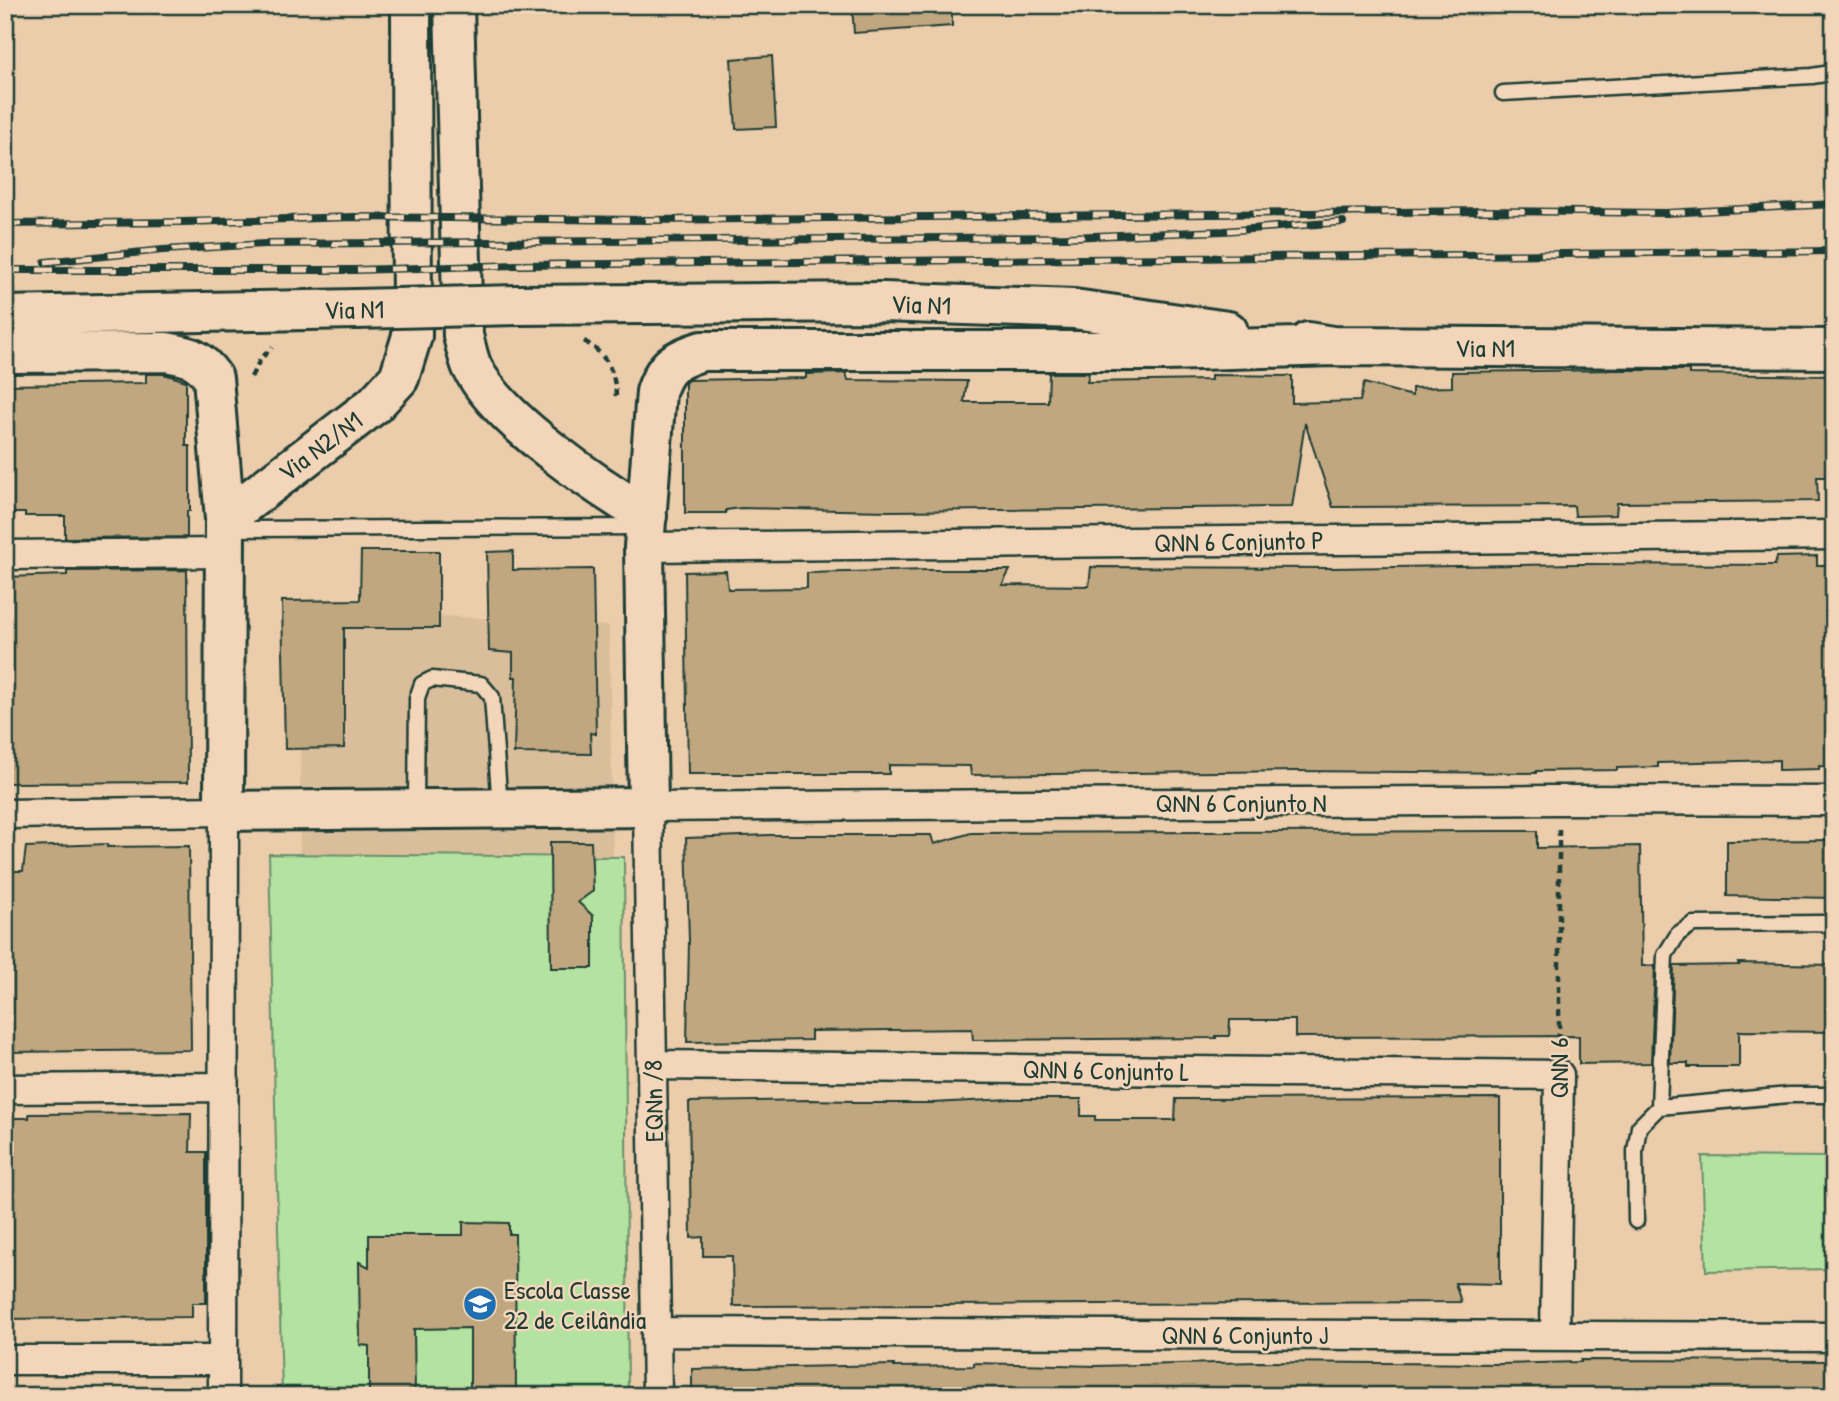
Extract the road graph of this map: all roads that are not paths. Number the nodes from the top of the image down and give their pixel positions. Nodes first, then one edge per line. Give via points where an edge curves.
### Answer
1 (411, 5) edge
2 (454, 5) edge
3 (1834, 71) edge
4 (1503, 93) dead end
5 (5, 316) edge
6 (1333, 346) junction
7 (1834, 349) edge
8 (5, 353) edge
9 (646, 530) junction
10 (224, 534) junction
11 (1834, 535) edge
12 (5, 555) edge
13 (1834, 801) edge
14 (648, 807) junction
15 (416, 809) junction
16 (500, 809) junction
17 (223, 811) junction
18 (5, 814) edge
19 (1834, 929) edge
20 (652, 1065) junction
21 (1559, 1075) joint
22 (223, 1087) junction
23 (5, 1089) edge
24 (1834, 1095) edge
25 (1659, 1107) junction
26 (1636, 1221) dead end
27 (656, 1332) junction
28 (1555, 1336) junction
29 (1834, 1337) edge
30 (5, 1360) edge
31 (222, 1360) junction
32 (223, 1396) edge
33 (657, 1396) edge

1 - 10 street, Via N2/N1 via 412,336 399,378 374,405
2 - 9 street via 463,336 472,368 499,404
3 - 4 lane via 1812,76
5 - 6 street, Via N1, bridge via 883,302 1074,309
6 - 7 street, Via N1
6 - 9 street via 1166,351 702,351 681,358 662,372 656,392
8 - 10 street via 166,352 204,364 213,378
9 - 10 lane
9 - 11 street, QNN 6 Conjunto P
9 - 14 street
10 - 12 street
10 - 17 street
13 - 14 street, QNN 6 Conjunto N
14 - 16 street
14 - 20 street, EQNn /8
15 - 16 street
15 - 16 lane via 417,698 422,684 432,678 481,684 492,697
15 - 17 street
17 - 18 street
17 - 22 street
19 - 25 lane via 1823,923 1693,923 1678,934 1665,955
20 - 21 street, QNN 6 Conjunto L
20 - 27 street, EQNn /8
21 - 28 street, QNN 6
22 - 23 street
22 - 31 street
24 - 25 lane
25 - 26 lane via 1639,1127
27 - 28 street, QNN 6 Conjunto J
27 - 33 street, EQNn /8
28 - 29 street, QNN 6 Conjunto J
30 - 31 street
31 - 32 street

